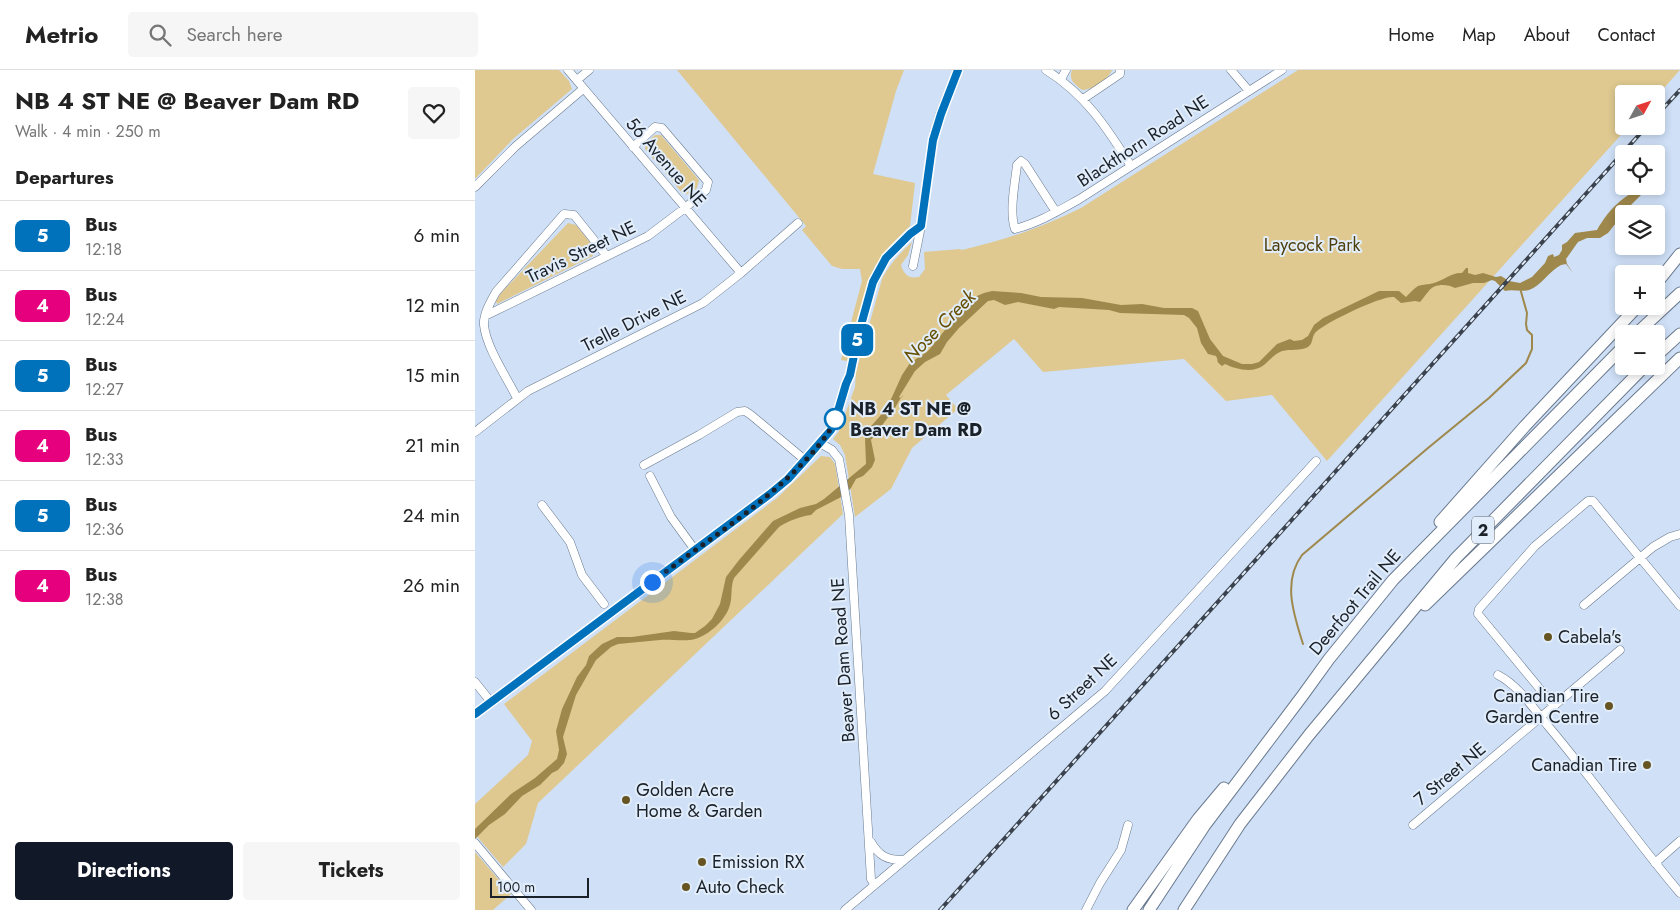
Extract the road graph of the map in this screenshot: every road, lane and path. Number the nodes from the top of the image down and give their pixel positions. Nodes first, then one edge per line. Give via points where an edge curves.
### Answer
1 (568, 70) edge
2 (589, 70) edge
3 (958, 70) edge
4 (1046, 70) edge
5 (1066, 70) edge
6 (1120, 70) edge
7 (1231, 70) edge
8 (1282, 70) edge
9 (1061, 79) junction
10 (577, 80) junction
11 (583, 89) junction
12 (1249, 91) junction
13 (1083, 99) junction
14 (633, 147) junction
15 (1131, 166) junction
16 (475, 188) edge
17 (685, 208) junction
18 (1056, 212) junction
19 (798, 223) dead end
20 (606, 256) junction
21 (1678, 256) edge
22 (913, 266) dead end
23 (741, 273) junction
24 (1665, 273) edge
25 (1680, 293) edge
26 (1629, 315) edge
27 (485, 316) junction
28 (1646, 325) edge
29 (1680, 334) edge
30 (1665, 348) edge
31 (1615, 355) edge
32 (1680, 358) edge
33 (1680, 365) edge
34 (1636, 375) edge
35 (846, 384) dead end
36 (517, 398) junction
37 (1617, 418) junction
38 (475, 432) edge
39 (820, 443) junction
40 (805, 460) junction
41 (1316, 461) dead end
42 (644, 465) dead end
43 (650, 476) dead end
44 (542, 505) dead end
45 (1437, 534) junction
46 (1680, 534) edge
47 (695, 550) junction
48 (1640, 558) junction
49 (604, 604) dead end
50 (1584, 605) dead end
51 (1680, 606) edge
52 (1620, 650) dead end
53 (1498, 675) dead end
54 (475, 682) edge
55 (1303, 695) junction
56 (491, 702) junction
57 (1333, 705) junction
58 (1554, 706) junction
59 (475, 714) edge
60 (1541, 717) junction
61 (1128, 825) dead end
62 (1413, 825) dead end
63 (870, 840) junction
64 (1680, 842) edge
65 (477, 845) edge
66 (903, 860) junction
67 (1655, 863) junction
68 (875, 884) junction
69 (1680, 893) edge
70 (531, 910) edge
71 (845, 910) edge
72 (1086, 910) edge
73 (1133, 910) edge
74 (1149, 910) edge
75 (1183, 910) edge

1 - 10 street, 56 Avenue NE
2 - 10 street
3 - 22 street via 933,140
4 - 9 street
5 - 9 street
6 - 13 street via 1120,74
7 - 12 street
8 - 12 street, Blackthorn Road NE
9 - 13 street
10 - 11 street, 56 Avenue NE
11 - 14 street, 56 Avenue NE
11 - 16 street via 516,146
12 - 15 street, Blackthorn Road NE
13 - 15 street via 1108,129
14 - 17 street, 56 Avenue NE
14 - 17 street, Travis Street NE via 655,127 662,128 708,182 706,190
15 - 18 street, Blackthorn Road NE
17 - 20 street, Travis Street NE via 648,236
17 - 23 street, 56 Avenue NE
18 - 18 street, Blackthorn Road NE via 1015,229 1013,206 1017,164 1021,161
19 - 23 street, Trelle Drive NE
20 - 27 street, Travis Street NE
20 - 27 street via 574,215 564,214 496,292
21 - 24 highway
23 - 36 street, Trelle Drive NE via 703,303
25 - 28 highway
26 - 45 highway via 1440,521
27 - 36 street via 488,338
29 - 30 highway
31 - 45 highway, Deerfoot Trail NE / 2
32 - 37 highway
33 - 37 highway
34 - 57 highway, 2 via 1456,558
35 - 39 street via 835,421
36 - 38 street, Trelle Drive NE
37 - 57 highway via 1419,611 1345,696
39 - 40 street
39 - 63 street, Beaver Dam Road NE via 836,454 849,514
40 - 42 street via 745,411 737,412
40 - 47 street via 770,494
41 - 66 street, 6 Street NE via 1105,692
43 - 47 street via 667,512
44 - 49 street via 570,542 582,575
45 - 55 highway, Deerfoot Trail NE / 2 via 1393,580
46 - 48 street via 1661,542
47 - 56 street
48 - 50 street
48 - 51 street
48 - 58 street via 1593,501 1588,501 1535,546 1479,609 1478,614
52 - 58 street, 7 Street NE
53 - 60 street via 1510,681
54 - 56 street
55 - 73 highway via 1198,819
55 - 74 highway, Deerfoot Trail NE / 2 via 1205,825
56 - 59 street
57 - 75 highway, 2 via 1240,824
58 - 60 street, 7 Street NE
60 - 62 street, 7 Street NE
60 - 67 street
61 - 72 street via 1121,850
63 - 66 street via 884,857
63 - 68 street, Beaver Dam Road NE via 871,879
64 - 67 street
65 - 70 street
66 - 68 street, 6 Street NE
67 - 69 street
68 - 71 street, 6 Street NE

